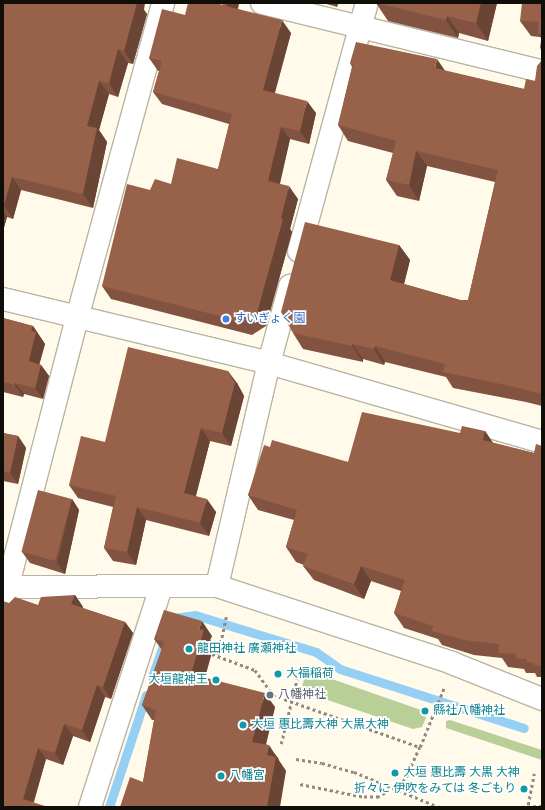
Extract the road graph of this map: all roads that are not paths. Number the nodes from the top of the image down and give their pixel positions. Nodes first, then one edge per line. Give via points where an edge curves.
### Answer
1 (163, 3) edge
2 (262, 3) edge
3 (367, 3) edge
4 (361, 28) junction
5 (542, 71) edge
6 (3, 299) edge
7 (77, 318) junction
8 (269, 363) junction
9 (542, 442) edge
10 (217, 586) junction
11 (161, 587) junction
12 (5, 594) edge
13 (542, 699) edge
14 (90, 807) edge

1 - 7 street
2 - 4 street
3 - 4 street
4 - 5 street
4 - 8 street
6 - 7 street
7 - 8 street
7 - 12 street
8 - 9 street
8 - 10 street
10 - 11 street
10 - 13 street via 452,663
11 - 12 street
11 - 14 street

